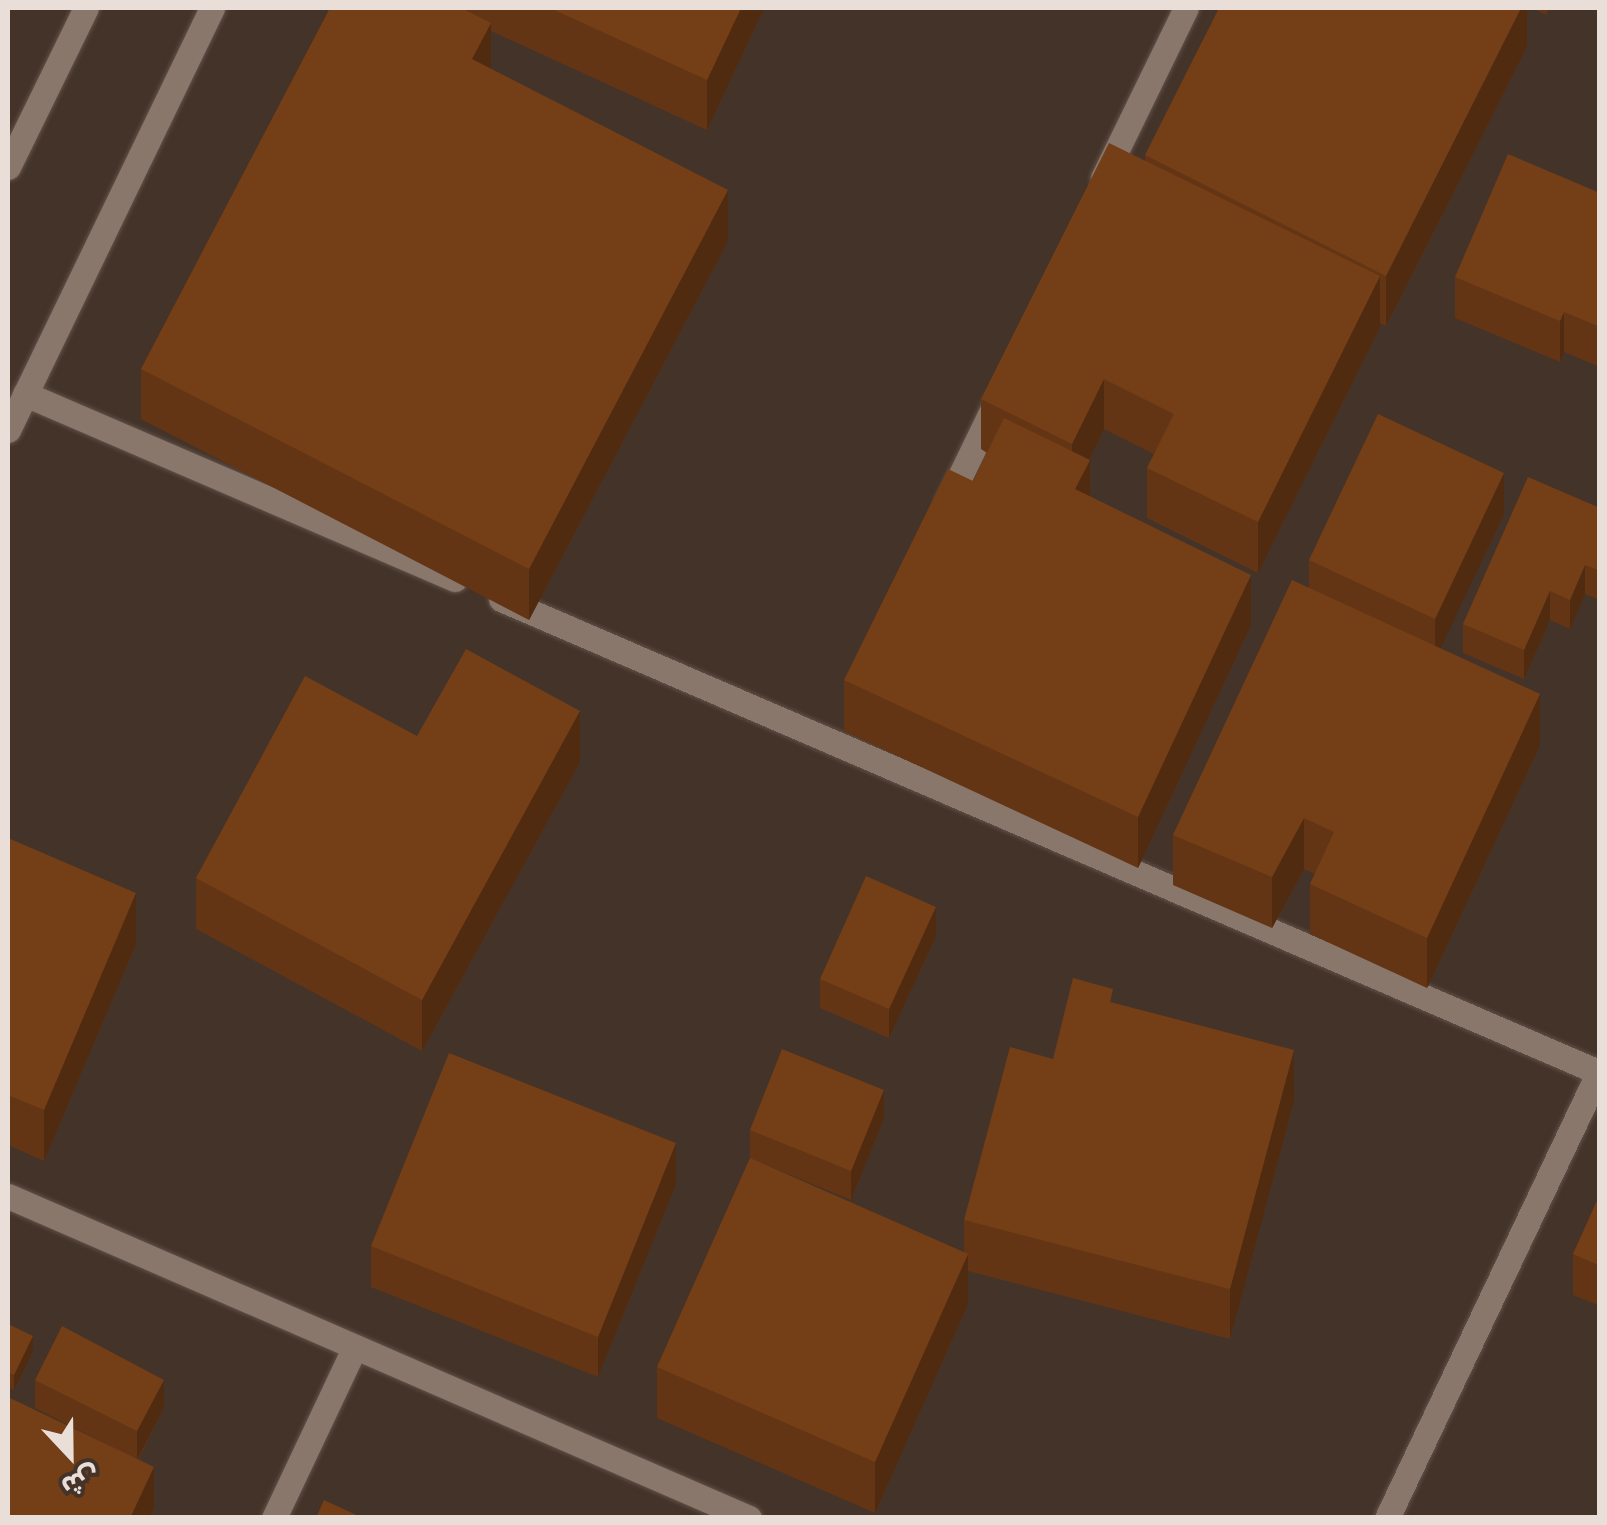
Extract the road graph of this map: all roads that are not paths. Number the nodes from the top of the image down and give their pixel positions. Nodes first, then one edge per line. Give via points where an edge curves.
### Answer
1 (86, 8) edge
2 (212, 8) edge
3 (1186, 8) edge
4 (8, 167) edge
5 (1091, 204) edge
6 (1004, 383) edge
7 (25, 394) junction
8 (8, 430) edge
9 (936, 526) edge
10 (1599, 1070) edge
11 (8, 1196) edge
12 (355, 1347) junction
13 (274, 1518) edge
14 (749, 1518) edge
15 (1387, 1518) edge

1 - 4 street
2 - 7 street
3 - 5 street
6 - 9 street
7 - 8 street
7 - 10 street via 836,732
10 - 15 street
11 - 12 street
12 - 13 street
12 - 14 street

